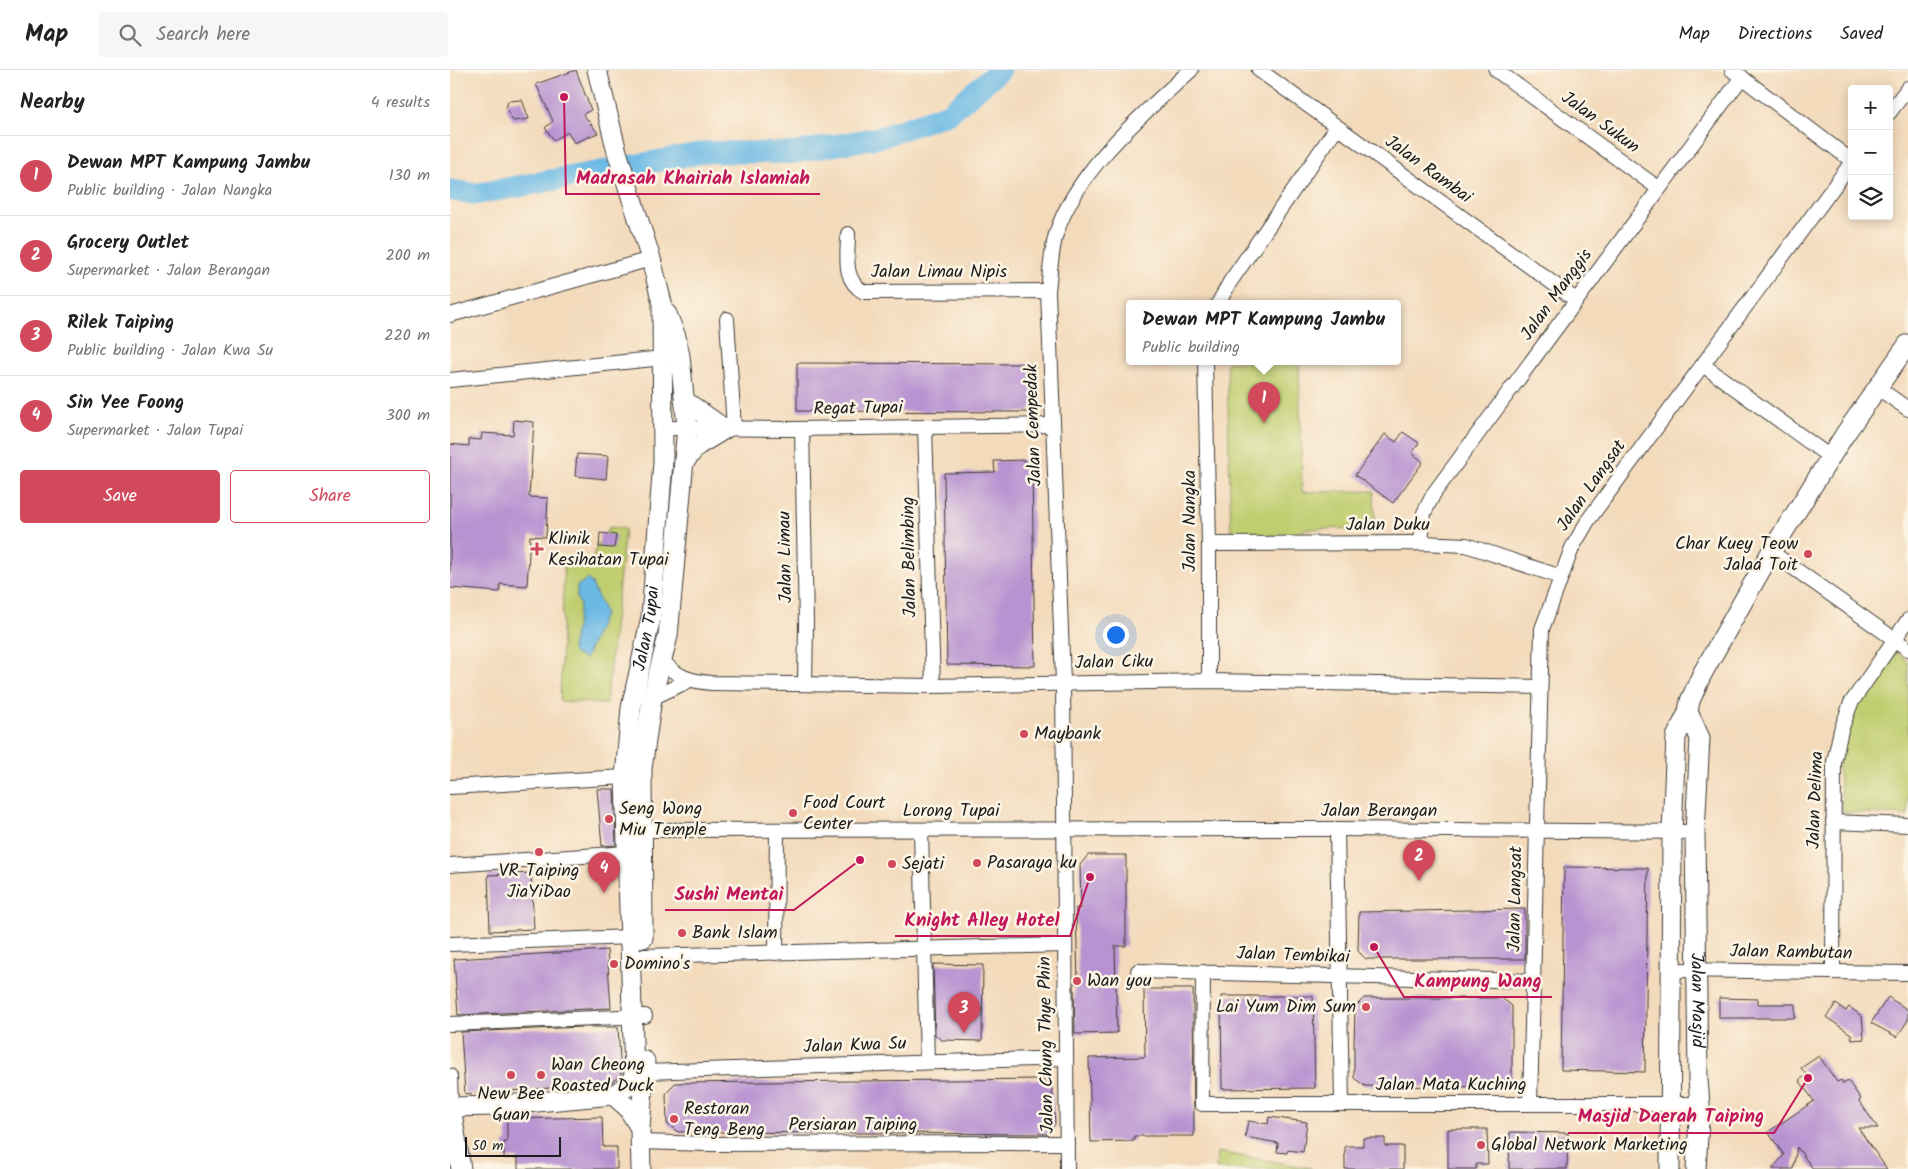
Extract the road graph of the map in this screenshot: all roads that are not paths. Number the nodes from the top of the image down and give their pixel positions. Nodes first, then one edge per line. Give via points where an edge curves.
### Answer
1 (597, 70) edge
2 (1191, 70) edge
3 (1259, 70) edge
4 (1496, 70) edge
5 (1737, 73) edge
6 (1908, 88) edge
7 (1893, 108) edge
8 (1337, 127) junction
9 (1848, 159) edge
10 (1848, 167) edge
11 (1658, 188) junction
12 (848, 234) dead end
13 (651, 259) junction
14 (1048, 291) junction
15 (1220, 300) edge
16 (1576, 300) junction
17 (662, 303) junction
18 (450, 315) edge
19 (727, 319) dead end
20 (1908, 344) edge
21 (663, 358) junction
22 (1205, 365) edge
23 (1703, 365) junction
24 (450, 380) edge
25 (1878, 388) junction
26 (685, 402) junction
27 (1907, 407) edge
28 (1052, 425) junction
29 (687, 427) junction
30 (925, 427) junction
31 (664, 428) junction
32 (730, 428) junction
33 (802, 429) junction
34 (1830, 457) junction
35 (685, 461) junction
36 (1421, 543) junction
37 (1209, 544) junction
38 (1771, 552) junction
39 (1562, 577) junction
40 (1908, 620) edge
41 (1894, 639) junction
42 (1908, 649) edge
43 (662, 660) junction
44 (688, 681) junction
45 (1209, 681) junction
46 (1063, 682) junction
47 (805, 684) junction
48 (933, 686) junction
49 (1540, 687) junction
50 (652, 698) junction
51 (1688, 712) junction
52 (625, 777) junction
53 (450, 787) edge
54 (1832, 822) junction
55 (1908, 825) edge
56 (1337, 829) junction
57 (636, 830) junction
58 (921, 830) junction
59 (1063, 830) junction
60 (777, 831) junction
61 (1536, 831) junction
62 (1695, 832) junction
63 (1672, 833) junction
64 (628, 853) junction
65 (450, 865) edge
66 (631, 937) junction
67 (450, 944) edge
68 (1064, 945) junction
69 (923, 949) junction
70 (776, 953) junction
71 (643, 956) junction
72 (1673, 970) junction
73 (1697, 970) junction
74 (1138, 971) dead end
75 (1203, 972) junction
76 (1833, 972) junction
77 (1908, 973) edge
78 (1340, 976) junction
79 (1533, 981) junction
80 (639, 1016) junction
81 (450, 1024) edge
82 (1066, 1058) junction
83 (927, 1062) junction
84 (640, 1074) junction
85 (450, 1076) edge
86 (613, 1095) junction
87 (1342, 1104) junction
88 (1530, 1104) junction
89 (1670, 1104) junction
90 (452, 1107) junction
91 (1700, 1111) junction
92 (640, 1135) junction
93 (1066, 1143) junction
94 (1067, 1167) edge
95 (461, 1169) edge
96 (641, 1169) edge
97 (1670, 1169) edge
98 (1696, 1169) edge

1 - 13 main road, Jalan Tupai via 615,143
2 - 14 street, Jalan Cempedak via 1112,146 1080,187 1056,235
3 - 8 street, Jalan Rambai
4 - 11 street, Jalan Sukun
5 - 9 street
5 - 11 street, Jalan Manggis
6 - 7 street
8 - 15 street
8 - 16 street, Jalan Rambai
10 - 23 street, Jalan Langsat
11 - 16 street, Jalan Manggis
12 - 14 street, Jalan Limau Nipis via 849,278 864,292
13 - 17 main road, Jalan Tupai
13 - 18 street
14 - 28 street, Jalan Cempedak
16 - 36 street, Jalan Manggis via 1434,493 1424,513
17 - 21 main road, Jalan Tupai
17 - 26 main road via 676,337
19 - 32 street
20 - 25 main road, Jalan Masjid
21 - 24 street
21 - 31 main road, Jalan Tupai
22 - 37 street, Jalan Nangka
23 - 34 street
23 - 39 street, Jalan Langsat via 1589,519 1572,548
25 - 27 street
25 - 34 main road, Jalan Masjid
26 - 29 main road
26 - 32 main road
28 - 30 street, Regat Tupai
28 - 46 street, Jalan Cempedak
29 - 31 street, Regat Tupai
29 - 32 street, Regat Tupai
29 - 35 main road
30 - 33 street, Regat Tupai
30 - 48 street, Jalan Belimbing
31 - 52 main road, Jalan Tupai via 651,617 631,708
32 - 33 street, Regat Tupai
32 - 35 main road via 697,446
33 - 47 street, Jalan Limau
34 - 38 main road, Jalan Masjid
35 - 43 main road via 672,604
36 - 37 street, Jalan Duku
36 - 39 street, Jalan Duku via 1466,545
37 - 45 street, Jalan Nangka
38 - 41 street
38 - 51 main road, Jalan Masjid via 1702,674
39 - 49 street, Jalan Langsat via 1542,629
40 - 41 street, Jalan Delima
41 - 42 street
41 - 54 street, Jalan Delima via 1851,703 1841,730 1834,762
43 - 44 street
43 - 50 main road
44 - 47 street, Jalan Ciku
44 - 50 street
45 - 46 street, Jalan Ciku
45 - 49 street, Jalan Ciku
46 - 48 street, Jalan Ciku
46 - 59 street, Jalan Cempedak
47 - 48 street, Jalan Ciku
49 - 61 street, Jalan Langsat
50 - 57 main road
51 - 62 main road, Jalan Masjid via 1700,738
51 - 63 main road, Jalan Masjid via 1676,736
52 - 53 street
52 - 57 main road, Jalan Tupai
54 - 55 street
54 - 76 street, Jalan Delima
56 - 59 street, Jalan Berangan
56 - 61 street, Jalan Berangan
56 - 78 street
57 - 60 street, Lorong Tupai
57 - 64 main road, Jalan Tupai
57 - 71 main road, Jalan Tupai
58 - 59 street, Lorong Tupai
58 - 60 street, Lorong Tupai
58 - 69 street
59 - 68 street, Jalan Chung Thye Phin
60 - 70 street
61 - 63 street, Jalan Berangan
61 - 79 street, Jalan Langsat
62 - 63 street, Jalan Berangan
62 - 73 main road, Jalan Masjid
63 - 72 main road, Jalan Masjid
64 - 65 street
64 - 66 main road, Jalan Tupai
66 - 67 street
66 - 80 main road, Jalan Tupai
68 - 69 street
68 - 82 street, Jalan Chung Thye Phin
69 - 70 street
69 - 83 street
70 - 71 street
71 - 80 main road, Jalan Tupai
72 - 73 street, Jalan Rambutan
72 - 89 main road, Jalan Masjid
73 - 76 street, Jalan Rambutan
73 - 91 main road, Jalan Masjid
74 - 75 street, Jalan Tembikai
75 - 78 street, Jalan Tembikai
75 - 87 street, Jalan Mata Kuching via 1202,1104
76 - 77 street, Jalan Rambutan
78 - 79 street, Jalan Tembikai
78 - 87 street
79 - 88 street, Jalan Langsat
80 - 81 street
80 - 84 main road, Jalan Tupai
82 - 83 street, Jalan Kwa Su
82 - 93 street, Jalan Chung Thye Phin
83 - 84 street, Jalan Kwa Su
84 - 86 main road
84 - 92 main road, Jalan Tupai
85 - 90 street
86 - 90 main road
86 - 92 main road via 627,1107
87 - 88 street, Jalan Mata Kuching
88 - 89 street, Jalan Mata Kuching
89 - 91 street, Jalan Mata Kuching
89 - 97 main road, Jalan Masjid
90 - 95 main road
91 - 98 main road, Jalan Masjid
92 - 93 street, Persiaran Taiping via 709,1144
92 - 96 main road, Jalan Tupai
93 - 94 street, Jalan Chung Thye Phin

